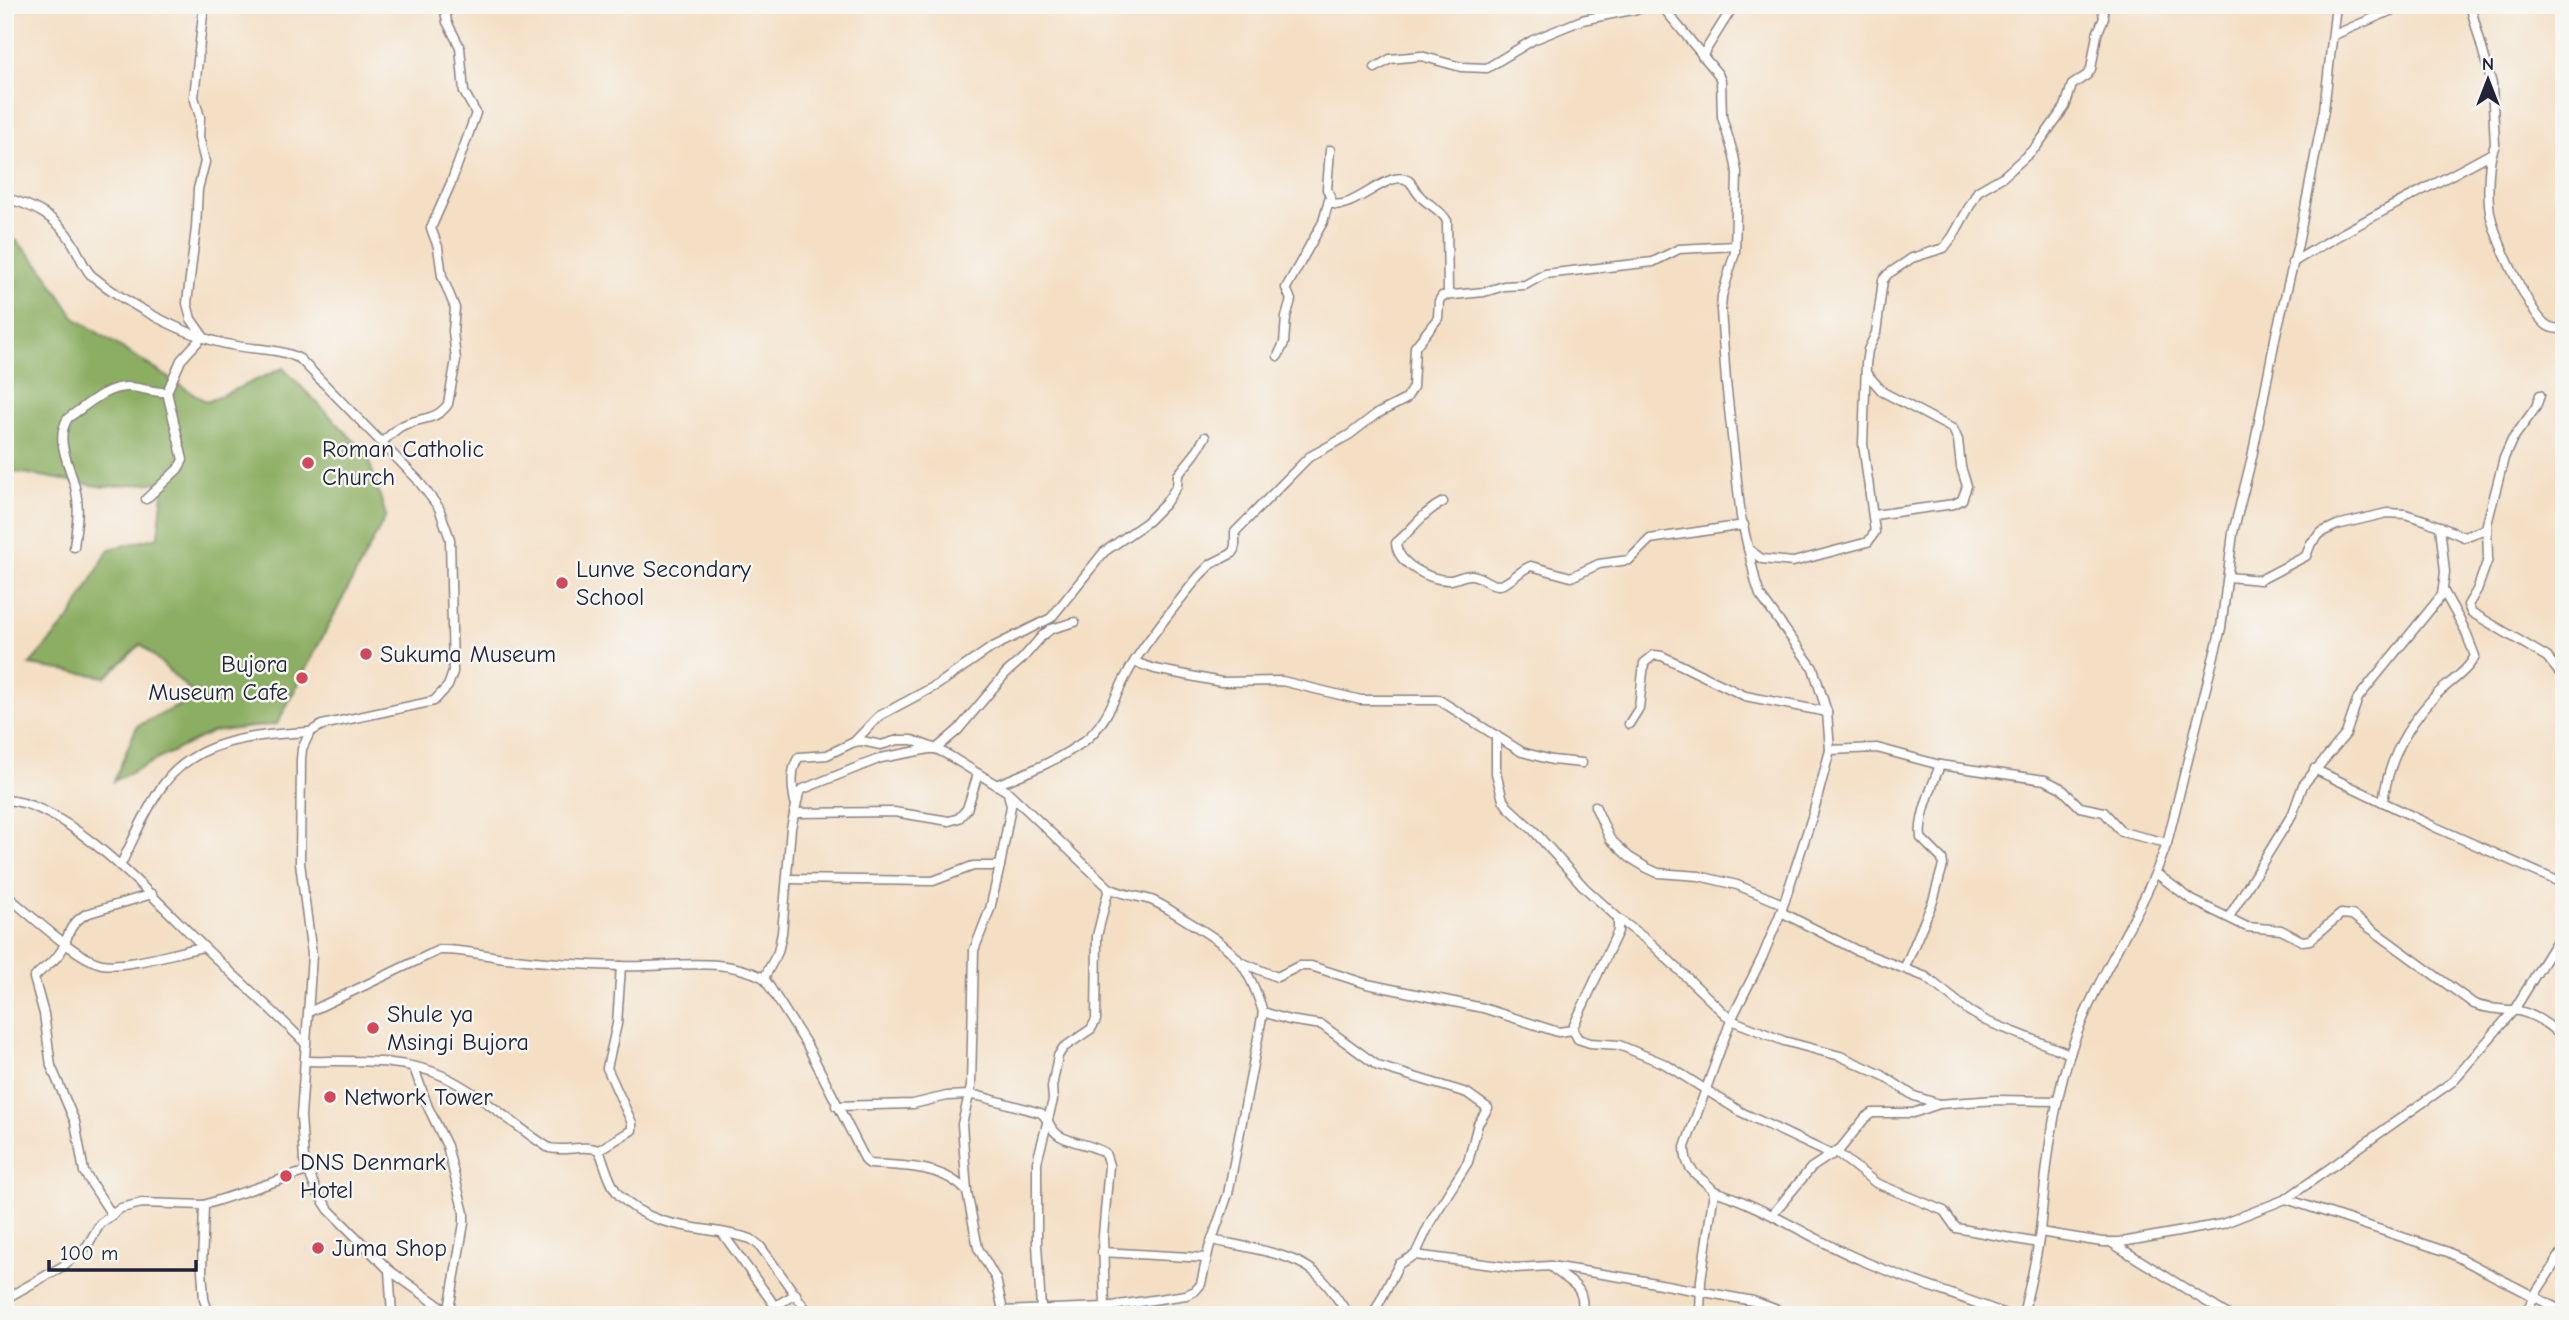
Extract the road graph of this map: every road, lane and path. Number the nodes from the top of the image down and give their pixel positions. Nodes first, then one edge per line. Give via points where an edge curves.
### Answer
1 (204, 5) edge
2 (444, 5) edge
3 (1659, 5) edge
4 (1734, 5) edge
5 (2102, 5) edge
6 (2336, 5) edge
7 (2404, 5) edge
8 (2470, 5) edge
9 (2334, 35) junction
10 (1702, 56) junction
11 (1375, 68) dead end
12 (1330, 150) dead end
13 (2492, 153) junction
14 (5, 198) edge
15 (1329, 200) junction
16 (1735, 246) junction
17 (2292, 263) junction
18 (1448, 294) junction
19 (2564, 329) edge
20 (203, 336) junction
21 (1278, 356) dead end
22 (1866, 373) junction
23 (167, 392) junction
24 (2540, 395) dead end
25 (1205, 437) dead end
26 (382, 442) junction
27 (146, 499) dead end
28 (1443, 502) dead end
29 (1874, 515) junction
30 (1744, 526) junction
31 (2440, 526) junction
32 (2486, 529) junction
33 (74, 547) dead end
34 (1748, 550) junction
35 (2228, 577) junction
36 (2443, 590) junction
37 (1075, 622) dead end
38 (1134, 662) junction
39 (2564, 674) edge
40 (1826, 712) junction
41 (1629, 723) dead end
42 (310, 732) junction
43 (1496, 735) junction
44 (854, 743) junction
45 (936, 749) junction
46 (1830, 750) junction
47 (1582, 762) dead end
48 (1940, 765) junction
49 (2314, 769) junction
50 (978, 774) junction
51 (996, 785) junction
52 (1008, 792) junction
53 (5, 800) edge
54 (2382, 802) junction
55 (1594, 806) dead end
56 (795, 808) junction
57 (2167, 843) junction
58 (120, 866) junction
59 (1000, 866) junction
60 (2157, 874) junction
61 (788, 879) junction
62 (2564, 884) edge
63 (1109, 888) junction
64 (5, 894) edge
65 (152, 894) junction
66 (1782, 908) junction
67 (1618, 918) junction
68 (2229, 918) junction
69 (2564, 929) edge
70 (66, 942) junction
71 (203, 947) junction
72 (1243, 963) junction
73 (621, 967) junction
74 (1905, 967) junction
75 (764, 978) junction
76 (2514, 1010) junction
77 (309, 1012) junction
78 (1263, 1012) junction
79 (1731, 1020) junction
80 (1573, 1030) junction
81 (2564, 1039) edge
82 (306, 1044) junction
83 (2070, 1054) junction
84 (305, 1061) junction
85 (414, 1068) junction
86 (1706, 1090) junction
87 (969, 1095) junction
88 (2057, 1101) junction
89 (1939, 1104) junction
90 (836, 1106) junction
91 (1048, 1120) junction
92 (599, 1150) junction
93 (1834, 1154) junction
94 (307, 1171) junction
95 (1714, 1191) junction
96 (967, 1192) junction
97 (2286, 1199) junction
98 (204, 1205) junction
99 (112, 1215) junction
100 (1772, 1215) junction
101 (2040, 1232) junction
102 (723, 1234) junction
103 (1212, 1240) junction
104 (2038, 1243) junction
105 (2112, 1243) junction
106 (2564, 1249) edge
107 (1102, 1252) junction
108 (1415, 1255) junction
109 (1206, 1258) junction
110 (1549, 1266) junction
111 (389, 1270) junction
112 (1700, 1292) junction
113 (796, 1294) junction
114 (2534, 1296) junction
115 (5, 1299) edge
116 (775, 1306) junction
117 (1105, 1307) junction
118 (1041, 1309) junction
119 (2564, 1312) edge
120 (1004, 1313) edge
121 (450, 1314) edge
122 (209, 1315) edge
123 (392, 1315) edge
124 (771, 1315) edge
125 (810, 1315) edge
126 (1349, 1315) edge
127 (1373, 1315) edge
128 (1582, 1315) edge
129 (1700, 1315) edge
130 (1791, 1315) edge
131 (2008, 1315) edge
132 (2023, 1315) edge
133 (2228, 1315) edge
134 (2525, 1315) edge

1 - 20 street via 194,97 205,162 198,189 187,303
2 - 26 street via 460,47 464,93 476,113 431,229 454,303 456,360 445,409 432,418 401,426
3 - 10 street
3 - 11 street via 1582,20 1533,40 1487,68 1461,67 1421,56 1390,59
4 - 10 street
5 - 22 street via 2103,22 2089,72 2071,85 2065,107 2036,146 2004,176 1978,191 1944,248 1912,258 1885,276
6 - 9 street
7 - 9 street
8 - 13 street via 2492,85
9 - 17 street via 2324,110
10 - 16 street via 1720,78 1722,117 1736,164
12 - 15 street
13 - 17 street via 2353,225
13 - 19 street via 2490,212 2500,241 2542,321
14 - 20 street via 51,218 98,281 165,322
15 - 18 street via 1345,206 1374,188 1401,179 1409,181 1446,218
15 - 21 street via 1323,222 1286,288 1291,302
16 - 18 street via 1679,249 1653,262 1545,274 1525,285
16 - 30 street via 1721,310
17 - 35 street via 2233,533
18 - 38 street via 1440,298 1438,318 1415,347 1413,387 1406,399 1309,457 1235,533 1233,553 1199,576
20 - 23 street via 179,364
20 - 26 street via 300,359
22 - 29 street via 1863,453
22 - 29 street via 1883,392 1953,429 1967,486 1962,500 1954,504
23 - 27 street via 183,460
23 - 33 street via 114,389 68,418 65,458 77,500
24 - 32 street via 2507,449
25 - 44 street via 1178,475 1177,486 1165,504 1104,552 1051,618 990,648 937,685 879,716
26 - 42 street via 439,508 447,528 452,679 434,701 332,722
28 - 30 street via 1396,543 1397,549 1414,570 1446,580 1473,575 1496,585 1531,566 1571,577 1599,564 1629,560 1650,538
29 - 34 street via 1875,533 1868,542 1793,562 1762,559
30 - 34 street
31 - 32 street via 2464,537
31 - 35 street via 2396,513 2363,517 2322,531 2306,556 2260,580
31 - 36 street
32 - 39 street via 2488,559 2469,609 2547,657
34 - 40 street via 1760,594 1813,668
35 - 57 street via 2221,628
36 - 49 street via 2358,698 2346,734
36 - 54 street via 2475,656 2435,696 2407,733 2387,775
37 - 45 street via 1042,636
38 - 43 street via 1221,682 1282,681 1361,700 1438,699
38 - 51 street via 1098,727 1083,742
40 - 41 street via 1745,696 1654,655 1644,663 1639,708
40 - 46 street
42 - 58 street via 236,739 188,761 155,796
42 - 77 street via 301,759 300,863 312,955
43 - 47 street via 1522,752
43 - 67 street via 1496,773 1505,804
44 - 45 street via 881,745 908,739
44 - 56 street via 827,755 796,759
45 - 50 street
45 - 56 street via 872,762 803,789
46 - 48 street via 1885,749
46 - 66 street
48 - 57 street via 2045,780 2056,784 2080,807 2104,812 2122,832
48 - 74 street via 1920,833 1943,864 1932,905
49 - 54 street
49 - 68 street via 2289,821
50 - 51 street
50 - 56 street via 967,809 949,821 894,812
51 - 52 street
52 - 59 street via 1011,806
52 - 63 street
53 - 58 street via 52,813
54 - 62 street
55 - 66 street via 1610,839 1647,869 1737,885
56 - 61 street
57 - 60 street
58 - 65 street
59 - 61 street via 973,866 933,881
59 - 87 street via 974,950
60 - 68 street via 2192,900
60 - 83 street via 2125,932
61 - 75 street via 780,945
63 - 72 street via 1159,904 1224,944
63 - 91 street via 1097,936 1096,1020 1060,1052
64 - 70 street
65 - 70 street via 86,914 70,927
65 - 71 street
66 - 74 street via 1863,953
66 - 79 street
67 - 79 street
67 - 80 street via 1618,931
68 - 76 street via 2247,927 2281,930 2305,942 2346,913 2474,1003 2492,1010
69 - 76 street
70 - 71 street via 96,962 108,964
70 - 99 street via 34,982 51,1066 75,1122 84,1171
71 - 82 street
72 - 78 street
72 - 80 street via 1277,977 1311,967 1485,1008 1558,1032
73 - 75 street via 715,964
73 - 77 street via 439,950
73 - 92 street via 617,1024 607,1068 632,1130
74 - 83 street via 1934,982 1986,1021
75 - 90 street via 807,1045
76 - 81 street via 2539,1020
76 - 97 street via 2443,1090
77 - 82 street
78 - 103 street via 1227,1194
78 - 108 street via 1322,1025 1378,1066 1467,1093 1488,1108 1478,1124 1468,1162
79 - 86 street
79 - 89 street via 1840,1056 1914,1096
80 - 86 street via 1583,1041 1619,1045 1665,1064
82 - 84 street
83 - 88 street
84 - 85 street
84 - 94 street via 301,1115
85 - 92 street via 444,1077 549,1148
85 - 121 street via 447,1146 464,1213
86 - 93 street via 1741,1112
86 - 95 street via 1685,1147 1685,1161
87 - 90 street via 913,1104
87 - 91 street via 1037,1111
87 - 96 street via 962,1124
88 - 89 street
88 - 101 street
89 - 93 street via 1913,1113 1872,1113
90 - 96 street via 870,1164 940,1173
91 - 107 street via 1058,1135 1101,1150 1109,1161
91 - 118 street via 1035,1172
92 - 102 street via 615,1189 626,1200 660,1221
93 - 100 street via 1811,1168
93 - 104 street via 1876,1183 1944,1211 1956,1228
94 - 98 street
94 - 111 street via 329,1210
95 - 100 street via 1745,1200
95 - 112 street
96 - 120 street via 978,1248 996,1279
97 - 105 street via 2214,1227
97 - 114 street via 2448,1252
98 - 99 street via 142,1203
98 - 122 street via 202,1270
99 - 115 street via 63,1266
100 - 131 street via 1863,1261
101 - 104 street
101 - 105 street
102 - 113 street via 751,1239
102 - 116 street
103 - 109 street
103 - 126 street via 1304,1265 1318,1274
104 - 132 street
105 - 133 street
106 - 114 street
107 - 109 street
107 - 117 street
108 - 110 street via 1514,1268
108 - 127 street via 1399,1264
109 - 117 street via 1195,1291
110 - 112 street
110 - 128 street via 1580,1290
111 - 121 street
111 - 123 street
112 - 129 street
112 - 130 street via 1753,1301
113 - 116 street
113 - 125 street
114 - 119 street
114 - 134 street
116 - 124 street
117 - 118 street
118 - 120 street

